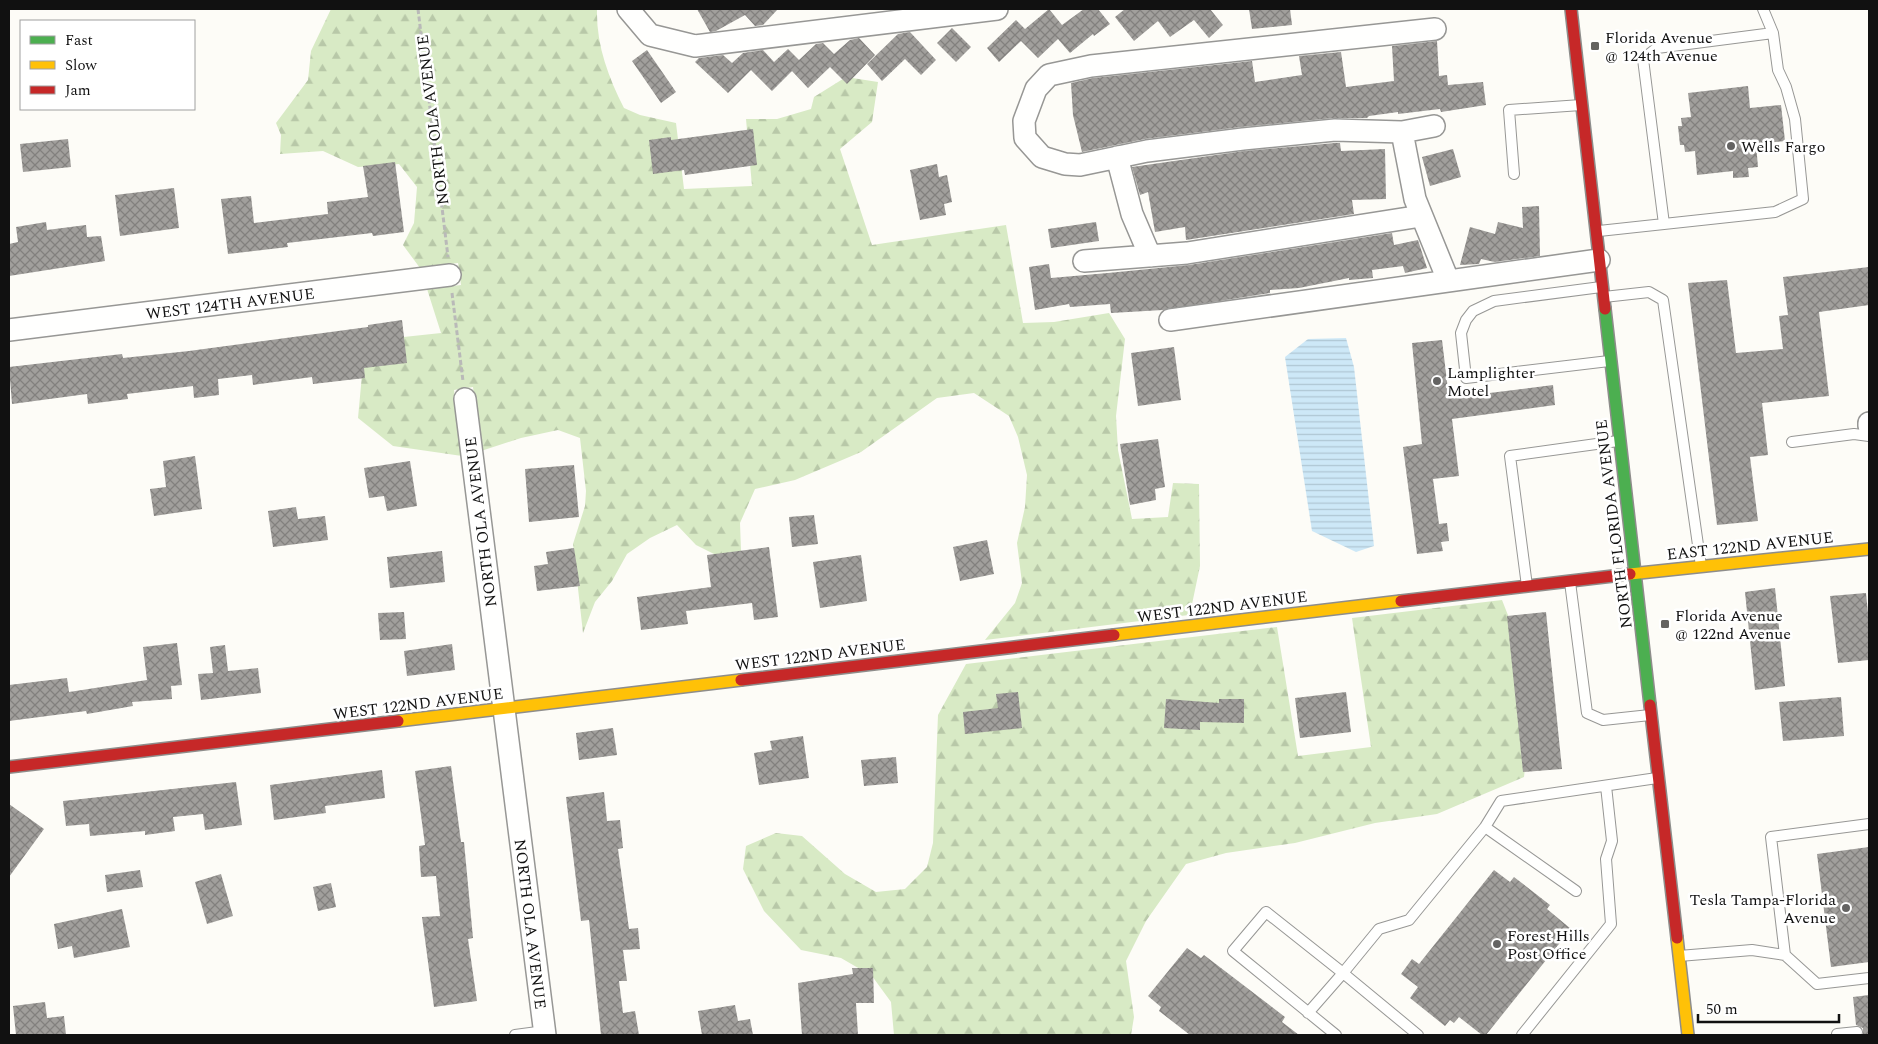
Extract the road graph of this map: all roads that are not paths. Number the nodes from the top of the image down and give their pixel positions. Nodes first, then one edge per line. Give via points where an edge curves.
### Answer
1 (997, 9) edge
2 (1570, 9) edge
3 (1763, 9) edge
4 (632, 10) edge
5 (1435, 29) dead end
6 (1773, 32) junction
7 (1582, 105) junction
8 (1434, 126) dead end
9 (1402, 132) junction
10 (1117, 157) junction
11 (1514, 174) dead end
12 (1421, 216) junction
13 (1664, 224) junction
14 (1596, 232) junction
15 (1150, 256) junction
16 (1599, 260) junction
17 (1084, 261) dead end
18 (450, 275) road end
19 (1448, 280) junction
20 (1602, 292) junction
21 (1170, 320) dead end
22 (9, 330) edge
23 (1610, 361) junction
24 (465, 399) road end
25 (1869, 436) edge
26 (1619, 441) junction
27 (1792, 442) dead end
28 (1869, 549) edge
29 (1702, 566) junction
30 (1634, 573) junction
31 (1570, 581) junction
32 (1526, 586) junction
33 (503, 709) junction
34 (1651, 714) junction
35 (9, 767) edge
36 (1658, 778) junction
37 (1606, 786) junction
38 (1869, 824) edge
39 (1485, 826) junction
40 (1576, 892) dead end
41 (1785, 955) junction
42 (1678, 956) junction
43 (1342, 973) junction
44 (1869, 978) edge
45 (1308, 1012) junction
46 (1857, 1032) dead end
47 (545, 1033) edge
48 (1837, 1034) edge
49 (515, 1035) edge
50 (1336, 1035) edge
51 (1418, 1035) edge
52 (1522, 1035) edge
53 (1688, 1035) edge

1 - 4 street via 695,46 650,35
2 - 7 street, NORTH FLORIDA AVENUE
3 - 6 lane
5 - 10 street via 1090,66 1049,75 1036,89 1024,121 1025,138 1042,157 1065,164 1080,165
6 - 13 lane via 1657,48 1642,59
6 - 13 lane via 1778,70 1795,119 1803,199 1775,212
7 - 11 lane via 1509,110
7 - 14 street, NORTH FLORIDA AVENUE
8 - 9 street
9 - 10 street via 1335,130
9 - 12 street
10 - 15 street via 1132,214
12 - 15 street
12 - 19 street
13 - 14 lane
14 - 16 street, NORTH FLORIDA AVENUE
15 - 17 street
16 - 19 street
16 - 20 street, NORTH FLORIDA AVENUE
18 - 22 street, WEST 124TH AVENUE
19 - 21 street
20 - 23 street, NORTH FLORIDA AVENUE
20 - 23 lane via 1494,301 1473,311 1461,333 1466,378
20 - 29 lane via 1648,292 1663,300
23 - 26 street, NORTH FLORIDA AVENUE
24 - 33 street, NORTH OLA AVENUE
25 - 27 lane via 1854,434
26 - 30 street, NORTH FLORIDA AVENUE
26 - 32 lane via 1510,456
28 - 29 street, EAST 122ND AVENUE
29 - 30 street, EAST 122ND AVENUE
30 - 31 street, WEST 122ND AVENUE
30 - 34 street, NORTH FLORIDA AVENUE
31 - 32 street, WEST 122ND AVENUE
31 - 34 lane via 1587,713 1603,720
32 - 33 street, WEST 122ND AVENUE
33 - 35 street, WEST 122ND AVENUE
33 - 47 street, NORTH OLA AVENUE
34 - 36 street, NORTH FLORIDA AVENUE
36 - 37 lane
36 - 42 street, NORTH FLORIDA AVENUE
37 - 39 lane via 1501,800
37 - 52 lane via 1612,841 1606,859 1611,924
38 - 41 lane via 1771,837
39 - 40 lane
39 - 43 lane via 1409,920 1379,929
41 - 42 lane via 1752,950
41 - 44 lane via 1817,984
42 - 53 street, NORTH FLORIDA AVENUE
43 - 45 lane
43 - 45 lane via 1266,912 1232,951
43 - 51 lane
45 - 50 lane
46 - 48 lane
47 - 49 lane

